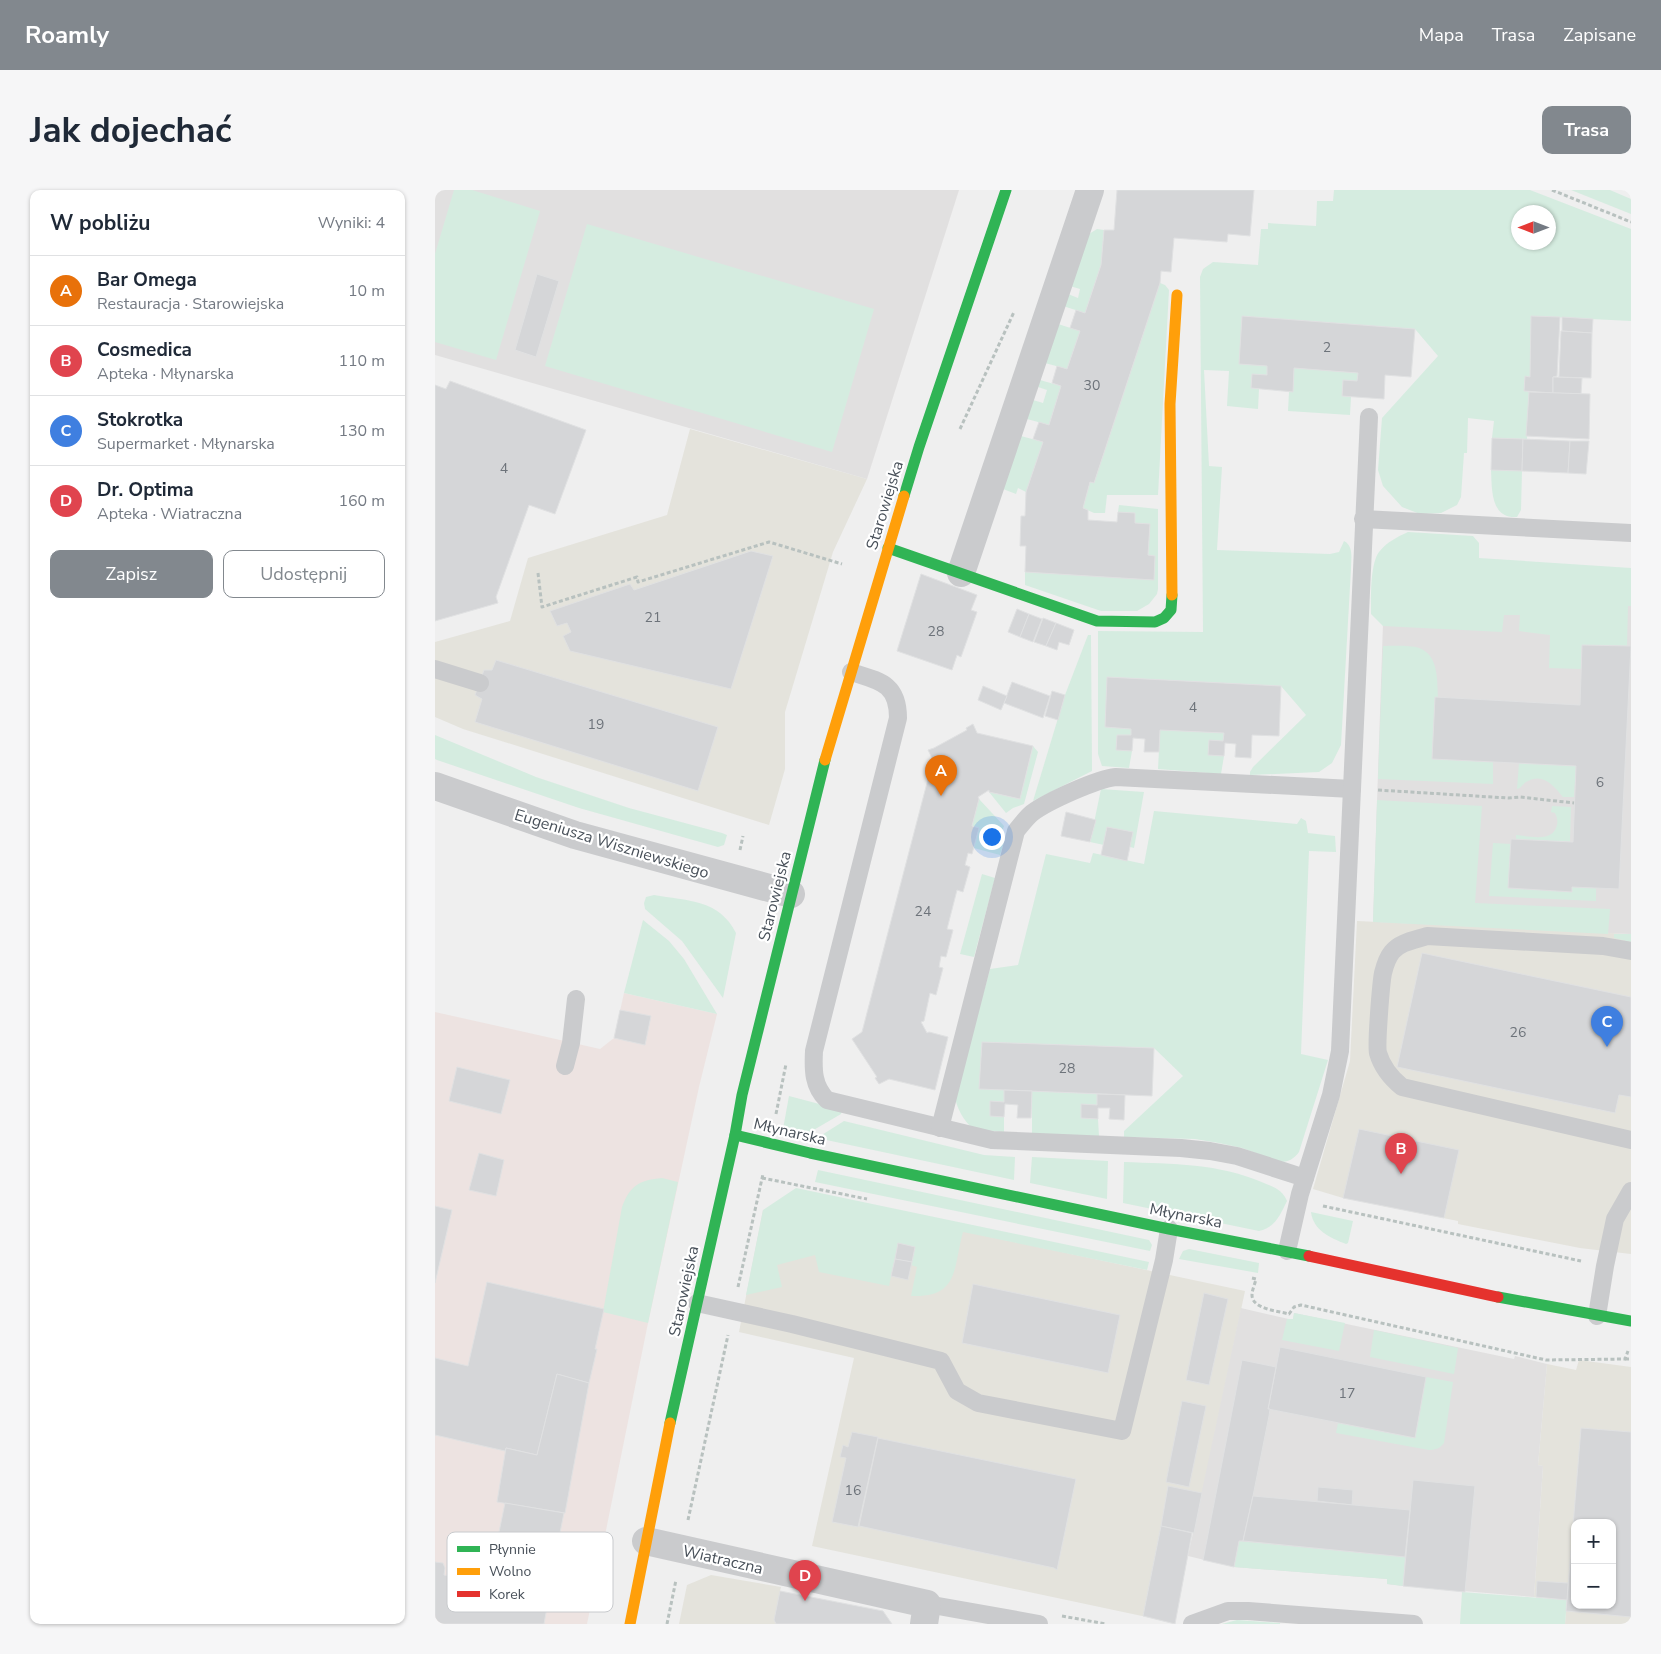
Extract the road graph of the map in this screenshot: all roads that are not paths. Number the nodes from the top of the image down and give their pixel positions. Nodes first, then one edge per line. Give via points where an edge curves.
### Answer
1 (1006, 190) edge
2 (1089, 190) edge
3 (1177, 295) dead end
4 (1369, 417) dead end
5 (1363, 519) junction
6 (1631, 533) edge
7 (888, 548) junction
8 (961, 574) junction
9 (435, 669) edge
10 (851, 672) junction
11 (480, 683) dead end
12 (435, 786) edge
13 (1351, 789) junction
14 (791, 894) junction
15 (1631, 951) edge
16 (576, 999) dead end
17 (565, 1066) dead end
18 (940, 1128) junction
19 (735, 1135) junction
20 (1631, 1140) edge
21 (1303, 1186) junction
22 (1631, 1191) edge
23 (1169, 1229) junction
24 (1287, 1251) junction
25 (697, 1303) junction
26 (1597, 1316) junction
27 (1631, 1321) edge
28 (646, 1541) junction
29 (925, 1614) edge
30 (630, 1624) edge
31 (1039, 1624) edge
32 (1192, 1624) edge
33 (1414, 1624) edge

1 - 7 street, Starowiejska
2 - 8 street
3 - 8 street via 1170,404 1171,610 1155,622 1097,621
4 - 5 lane
5 - 6 lane
5 - 13 lane
7 - 8 street
7 - 10 street, Starowiejska
9 - 11 lane
10 - 14 street, Starowiejska
10 - 18 lane via 879,680 890,689 896,698 898,718 814,1051 813,1070 817,1086 827,1100
12 - 14 street, Eugeniusza Wiszniewskiego via 575,836
13 - 18 lane via 1116,777 1057,799 1033,813 1017,831
13 - 21 lane via 1340,1051 1331,1096
14 - 19 street, Starowiejska
15 - 20 lane via 1603,946 1427,936 1405,943 1387,958 1377,1051 1390,1077 1402,1087
16 - 17 lane
18 - 21 lane via 992,1140 1210,1151 1237,1156
19 - 23 street, Młynarska
19 - 25 street, Starowiejska
21 - 24 lane
22 - 26 lane via 1615,1219
23 - 24 street, Młynarska
23 - 25 lane via 1122,1431 978,1403 957,1391 941,1362
24 - 26 street, Młynarska
25 - 28 street, Starowiejska
26 - 27 street, Młynarska
28 - 29 street, Wiatraczna
28 - 30 street, Starowiejska
29 - 31 lane
32 - 33 lane via 1228,1612 1248,1611

